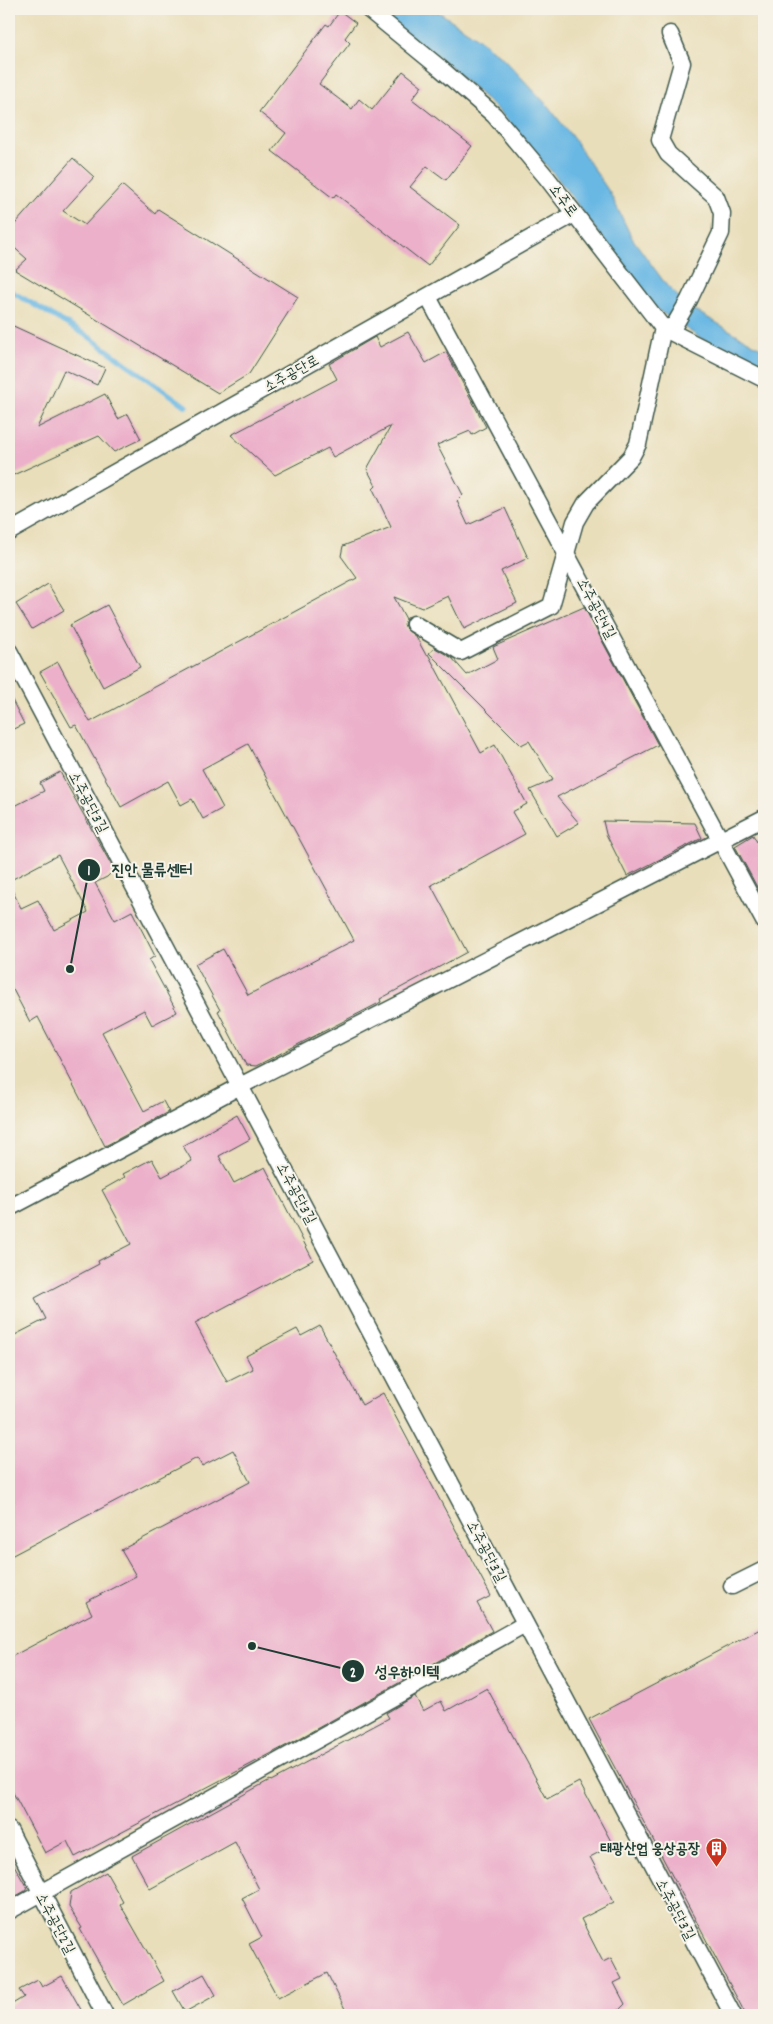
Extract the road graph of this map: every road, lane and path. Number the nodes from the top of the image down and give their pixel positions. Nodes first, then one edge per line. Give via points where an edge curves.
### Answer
1 (368, 9) edge
2 (670, 34) dead end
3 (574, 214) junction
4 (428, 297) junction
5 (663, 328) junction
6 (764, 379) edge
7 (9, 532) edge
8 (568, 553) junction
9 (414, 624) dead end
10 (9, 651) edge
11 (764, 818) edge
12 (721, 840) junction
13 (764, 921) edge
14 (240, 1086) junction
15 (9, 1208) edge
16 (764, 1570) edge
17 (732, 1586) dead end
18 (525, 1624) junction
19 (9, 1830) edge
20 (41, 1894) junction
21 (9, 1911) edge
22 (105, 2015) edge
23 (733, 2015) edge

1 - 3 street, 소주로 via 494,115
2 - 5 street via 682,63 660,140 668,154 716,197 722,213 721,233 689,300 674,326
3 - 4 street, 소주공단로
3 - 5 street, 소주로
4 - 7 street, 소주공단로
4 - 8 street, 소주공단4길
5 - 6 street, 소주로
5 - 8 street via 638,444 631,457 586,503 576,522
8 - 9 street via 551,606 461,652
8 - 12 street, 소주공단4길
10 - 14 street, 소주공단3길
11 - 12 street
12 - 13 street, 소주공단4길
12 - 14 street
14 - 15 street
14 - 18 street, 소주공단3길
16 - 17 street
18 - 20 street
18 - 23 street, 소주공단3길
19 - 20 street, 소주공단2길
20 - 21 street
20 - 22 street, 소주공단2길

